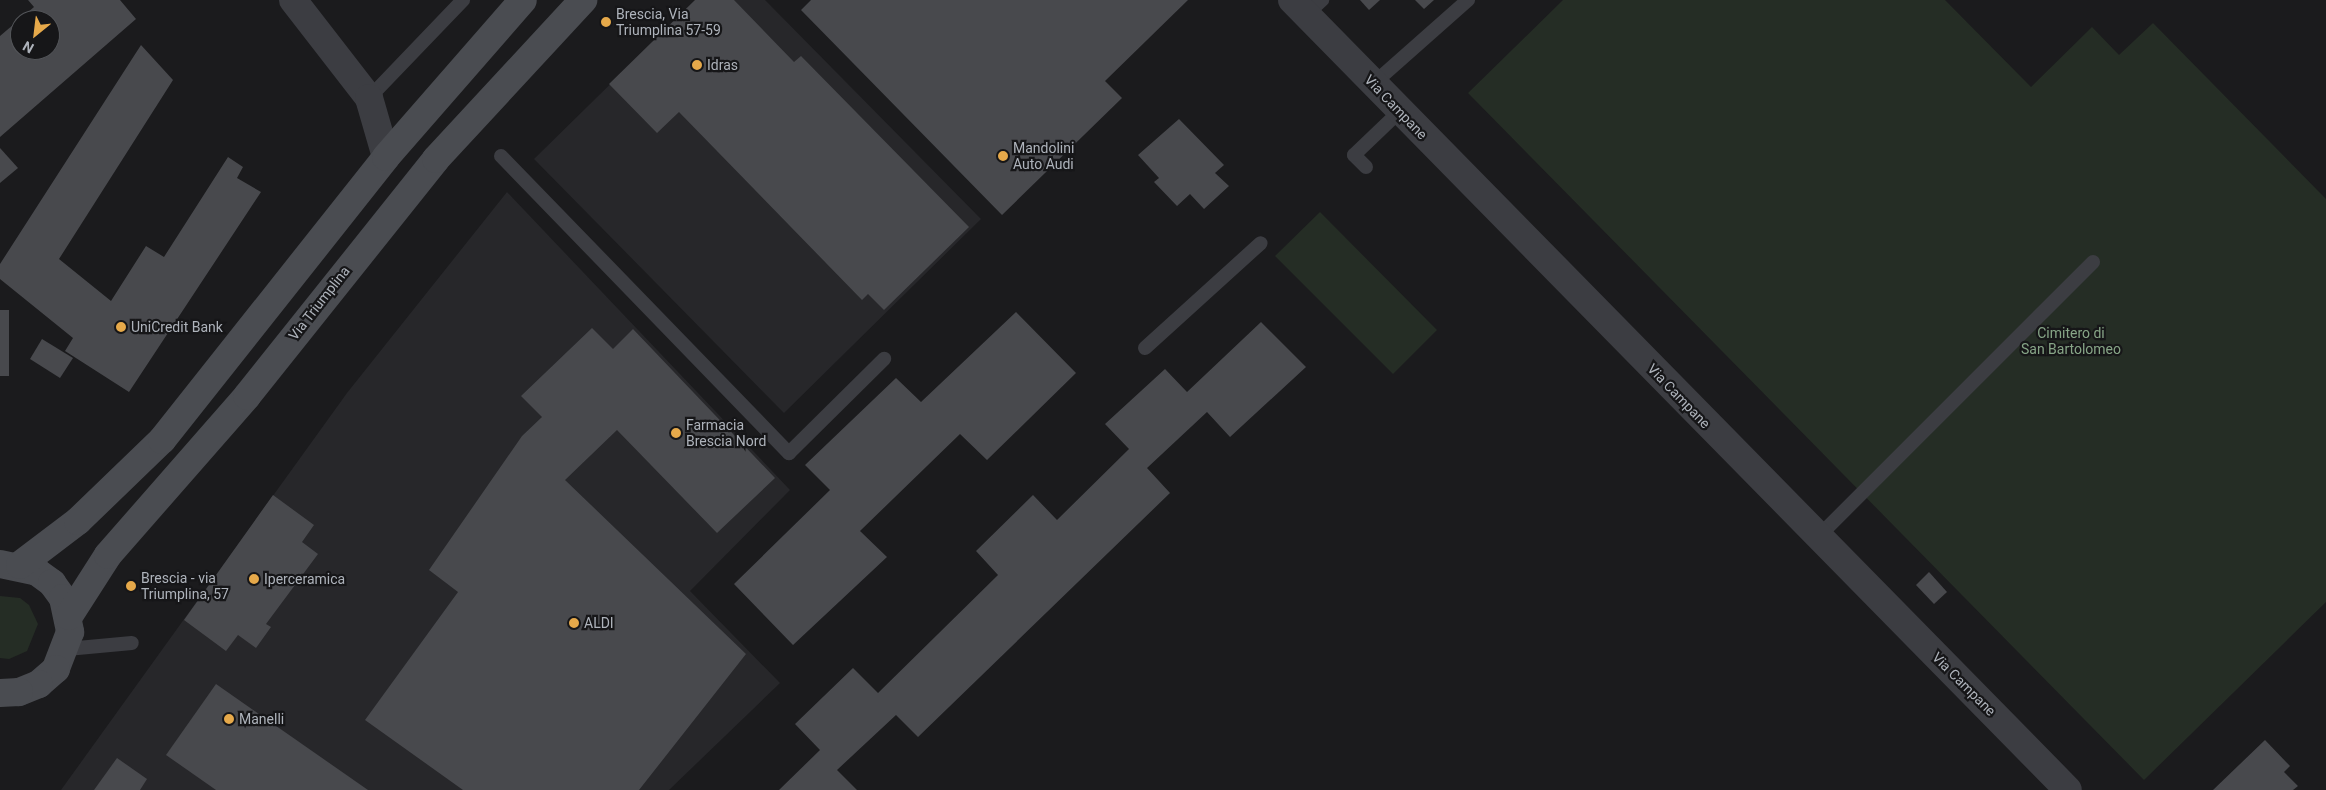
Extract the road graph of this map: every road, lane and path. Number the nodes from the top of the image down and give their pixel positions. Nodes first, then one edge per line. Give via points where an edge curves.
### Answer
1 (293, 0) edge
2 (463, 0) edge
3 (523, 0) edge
4 (583, 0) edge
5 (1468, 0) edge
6 (1307, 5) edge
7 (1373, 84) junction
8 (369, 98) junction
9 (1400, 111) junction
10 (501, 156) dead end
11 (386, 157) junction
12 (1366, 167) dead end
13 (1261, 243) dead end
14 (2093, 262) dead end
15 (1145, 348) dead end
16 (884, 359) dead end
17 (1818, 537) junction
18 (10, 564) edge
19 (69, 616) junction
20 (132, 643) dead end
21 (67, 649) junction
22 (0, 693) edge
23 (2068, 790) edge

1 - 8 street
2 - 8 lane
3 - 11 main road
4 - 19 main road, Via Triumplina via 436,159 247,396 108,555
5 - 7 lane
6 - 7 street, Via Campane
7 - 9 street, Via Campane
8 - 11 street
9 - 12 lane via 1354,155
9 - 17 street, Via Campane
10 - 16 lane via 789,453
11 - 18 main road via 162,440 78,521
13 - 15 lane
14 - 17 lane
17 - 23 street, Via Campane
18 - 19 main road via 52,583
19 - 21 main road, Via Triumplina
20 - 21 lane
21 - 22 main road, Via Triumplina via 56,669 39,684 19,692

